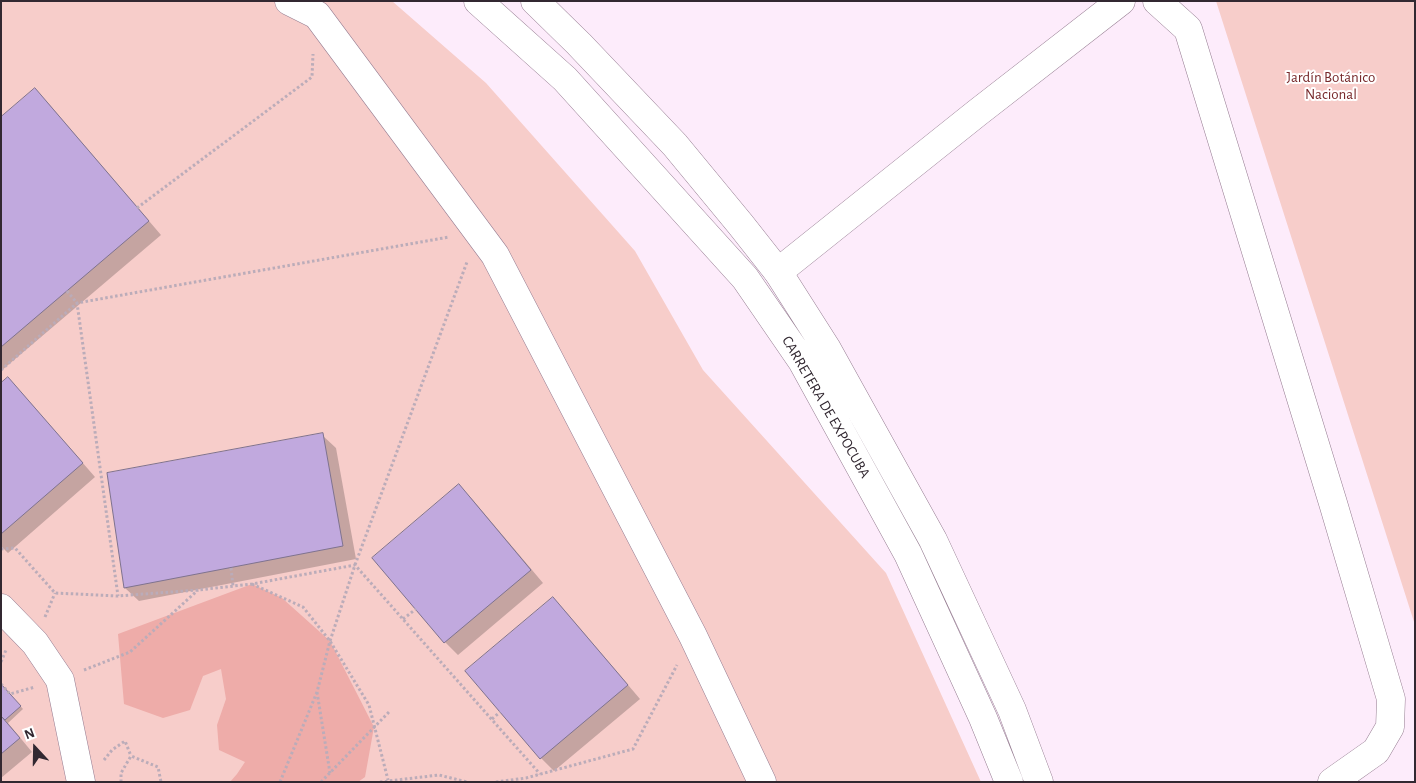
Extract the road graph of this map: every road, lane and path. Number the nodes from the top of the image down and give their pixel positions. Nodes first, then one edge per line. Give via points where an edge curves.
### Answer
1 (289, 1) edge
2 (478, 1) edge
3 (535, 1) edge
4 (1121, 1) edge
5 (1157, 1) edge
6 (317, 15) junction
7 (137, 208) dead end
8 (478, 232) junction
9 (778, 272) junction
10 (67, 291) dead end
11 (76, 303) junction
12 (1, 370) edge
13 (1, 549) edge
14 (355, 565) junction
15 (231, 568) dead end
16 (252, 584) junction
17 (233, 586) junction
18 (198, 590) junction
19 (118, 596) junction
20 (1, 608) edge
21 (416, 609) dead end
22 (403, 619) junction
23 (692, 636) junction
24 (330, 641) junction
25 (60, 680) junction
26 (1, 684) edge
27 (317, 692) junction
28 (389, 712) dead end
29 (500, 712) dead end
30 (492, 719) junction
31 (374, 727) junction
32 (131, 756) junction
33 (102, 762) dead end
34 (330, 773) junction
35 (540, 774) junction
36 (388, 780) junction
37 (525, 780) edge
38 (81, 782) edge
39 (121, 782) edge
40 (161, 782) edge
41 (280, 782) edge
42 (321, 782) edge
43 (380, 782) edge
44 (467, 782) edge
45 (496, 782) edge
46 (762, 782) edge
47 (1009, 782) edge
48 (1039, 782) edge
49 (1332, 782) edge

1 - 6 main road
2 - 47 main road, CARRETERA DE EXPOCUBA via 565,79 612,130 745,278 797,354 908,554
3 - 9 main road, CARRETERA DE EXPOCUBA via 675,145
4 - 9 main road
5 - 49 main road via 1188,29 1391,699 1390,727 1376,751
6 - 7 path via 312,77
6 - 8 main road
8 - 11 path
8 - 14 path
8 - 23 main road via 495,254
9 - 48 main road, CARRETERA DE EXPOCUBA via 827,349 933,540 1012,710
10 - 11 path
11 - 12 path
11 - 19 path
13 - 19 path via 15,548 55,593
14 - 16 path
14 - 22 path
14 - 24 path
15 - 17 path
16 - 17 path
16 - 24 path via 303,607
17 - 18 path
18 - 19 path
18 - 25 path via 130,652
20 - 25 main road via 35,643
21 - 22 path
22 - 30 path
23 - 35 path via 634,749
23 - 46 main road
24 - 27 path
24 - 31 path via 369,705
25 - 26 path via 10,694
25 - 38 main road
27 - 34 path
27 - 41 path
28 - 31 path
29 - 30 path
30 - 35 path
31 - 34 path
31 - 36 path
32 - 33 path via 125,741
32 - 39 path via 120,773
32 - 40 path via 158,768
34 - 42 path
35 - 37 path
36 - 43 path
36 - 44 path via 439,775
37 - 45 path

